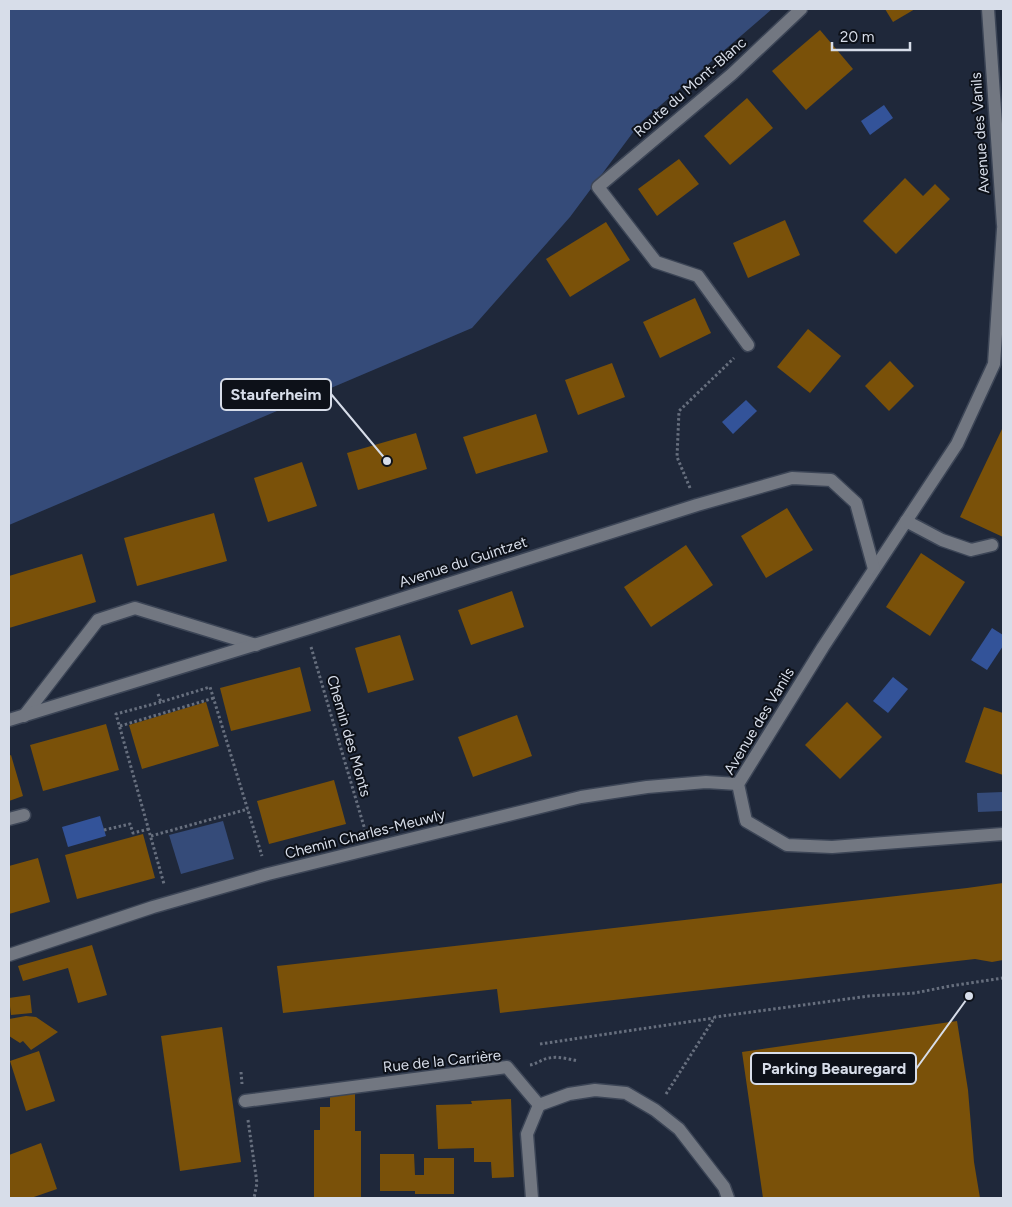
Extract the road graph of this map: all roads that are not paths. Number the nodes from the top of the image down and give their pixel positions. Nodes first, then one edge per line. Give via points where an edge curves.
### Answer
1 (801, 9) edge
2 (988, 9) edge
3 (1003, 225) edge
4 (1003, 229) edge
5 (748, 345) road end
6 (906, 521) junction
7 (992, 545) dead end
8 (874, 570) junction
9 (256, 644) junction
10 (24, 716) junction
11 (9, 720) edge
12 (738, 784) junction
13 (24, 815) dead end
14 (9, 819) edge
15 (1003, 834) edge
16 (9, 955) edge
17 (245, 1101) road end
18 (539, 1105) junction
19 (532, 1198) edge
20 (728, 1198) edge

1 - 5 street, Route du Mont-Blanc via 732,74 598,187 656,262 698,276
2 - 3 street, Avenue des Vanils
4 - 6 street, Avenue des Vanils via 994,364 957,444
6 - 7 street via 942,540 971,550
6 - 8 street, Avenue des Vanils
8 - 9 street, Avenue du Guintzet via 856,502 831,480 792,478
8 - 12 street, Avenue des Vanils
9 - 10 street, Avenue du Guintzet
9 - 10 street via 135,608 98,620
10 - 11 street, Avenue du Guintzet
12 - 15 street, Avenue des Vanils via 746,822 787,845 832,847
12 - 16 street, Chemin Charles-Meuwly via 706,782 647,786 580,797 268,874 170,902
13 - 14 street
17 - 18 street, Rue de la Carrière via 507,1068
18 - 19 street via 527,1134
18 - 20 street via 569,1094 595,1090 626,1093 680,1129 724,1187

